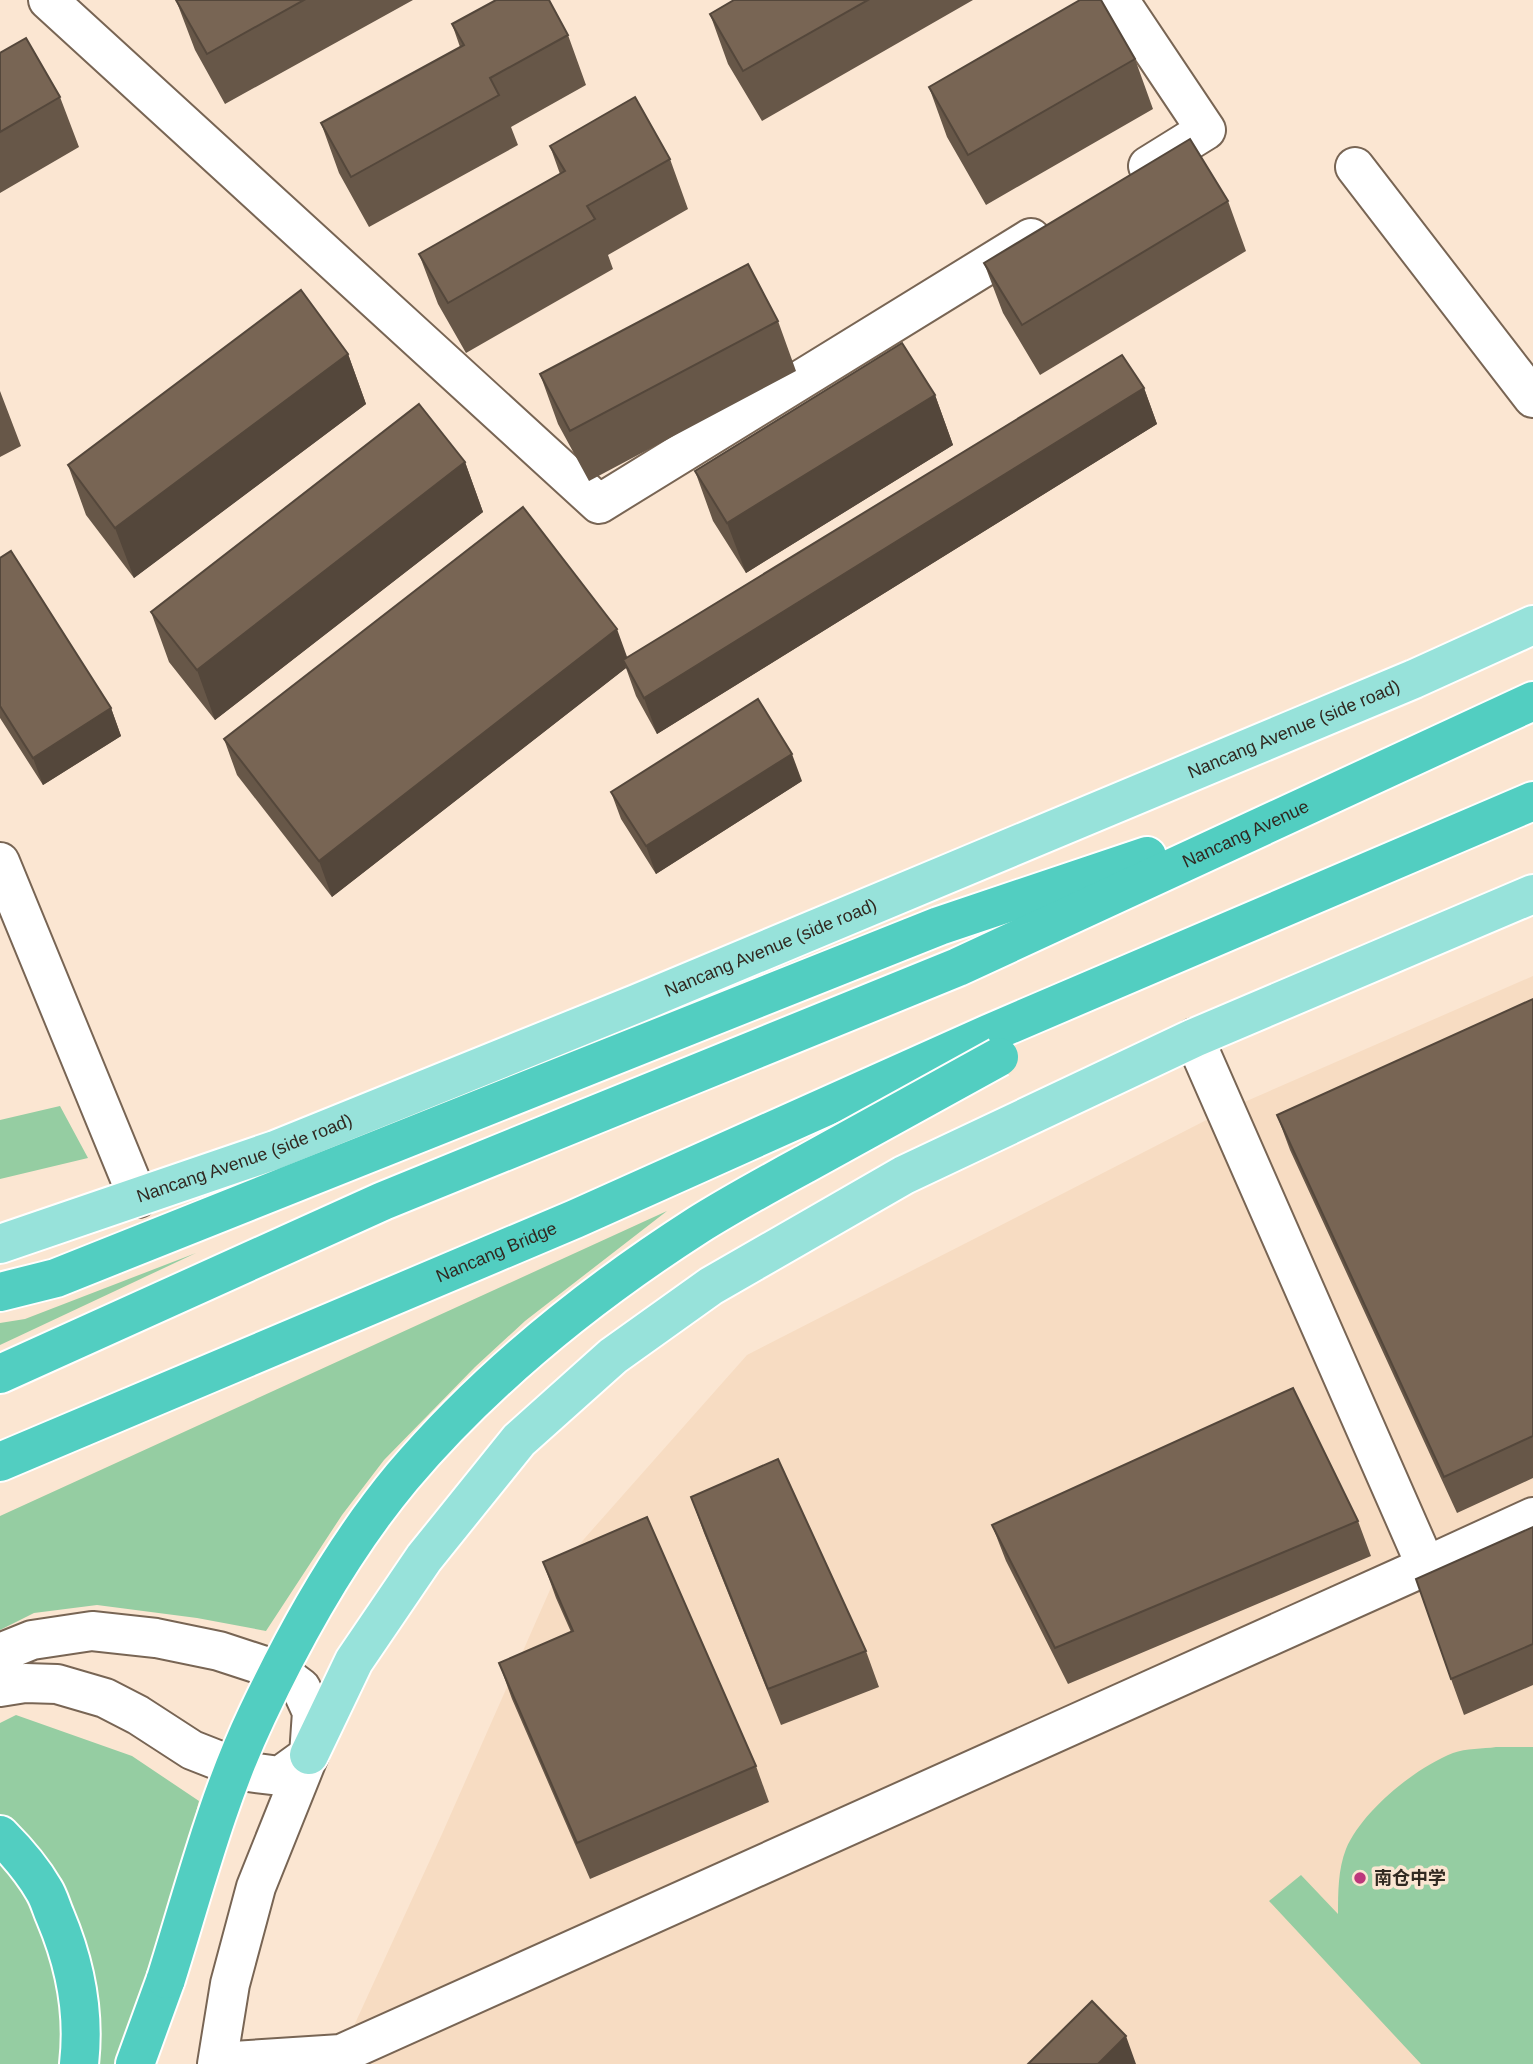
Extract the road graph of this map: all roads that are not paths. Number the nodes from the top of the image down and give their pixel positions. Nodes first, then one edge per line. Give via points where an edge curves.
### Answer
1 (48, 0) edge
2 (1119, 0) edge
3 (1355, 167) dead end
4 (1123, 181) edge
5 (1063, 218) edge
6 (1533, 398) edge
7 (1533, 625) edge
8 (1533, 701) edge
9 (1331, 794) junction
10 (1533, 801) edge
11 (0, 862) edge
12 (1533, 894) edge
13 (1195, 1038) junction
14 (994, 1046) junction
15 (138, 1198) junction
16 (0, 1244) edge
17 (0, 1292) edge
18 (0, 1374) edge
19 (0, 1462) edge
20 (1533, 1517) edge
21 (1426, 1566) junction
22 (0, 1653) edge
23 (0, 1687) edge
24 (309, 1755) junction
25 (0, 1835) edge
26 (166, 1979) junction
27 (218, 2063) edge
28 (79, 2064) edge
29 (135, 2064) edge
30 (161, 2064) edge

1 - 5 street via 599,504
2 - 4 street via 1206,130
3 - 6 street
7 - 15 main road, Nancang Avenue (side road) via 1415,679 636,1004 275,1150
8 - 9 highway, Nancang Avenue
9 - 17 highway via 939,926 56,1279
9 - 18 highway, Nancang Avenue via 958,967 383,1200
10 - 14 highway via 1337,883
11 - 15 street
12 - 13 main road
13 - 21 street
13 - 24 main road via 904,1175 711,1286 614,1356 519,1440 424,1558 354,1661
14 - 19 highway, Nancang Bridge
14 - 26 highway, bridge via 699,1225 611,1286 539,1340 473,1401 402,1477 315,1604 255,1718 227,1785
15 - 16 main road, Nancang Avenue (side road)
20 - 21 street
21 - 27 street via 341,2054
22 - 24 street via 32,1640 92,1631 219,1651 277,1670 301,1688 312,1712
23 - 24 street via 57,1684 105,1698 192,1750 248,1772 280,1776
24 - 27 street via 256,1887 230,1984
25 - 28 highway via 44,1891 68,1952 80,2006
26 - 29 highway
26 - 30 highway

